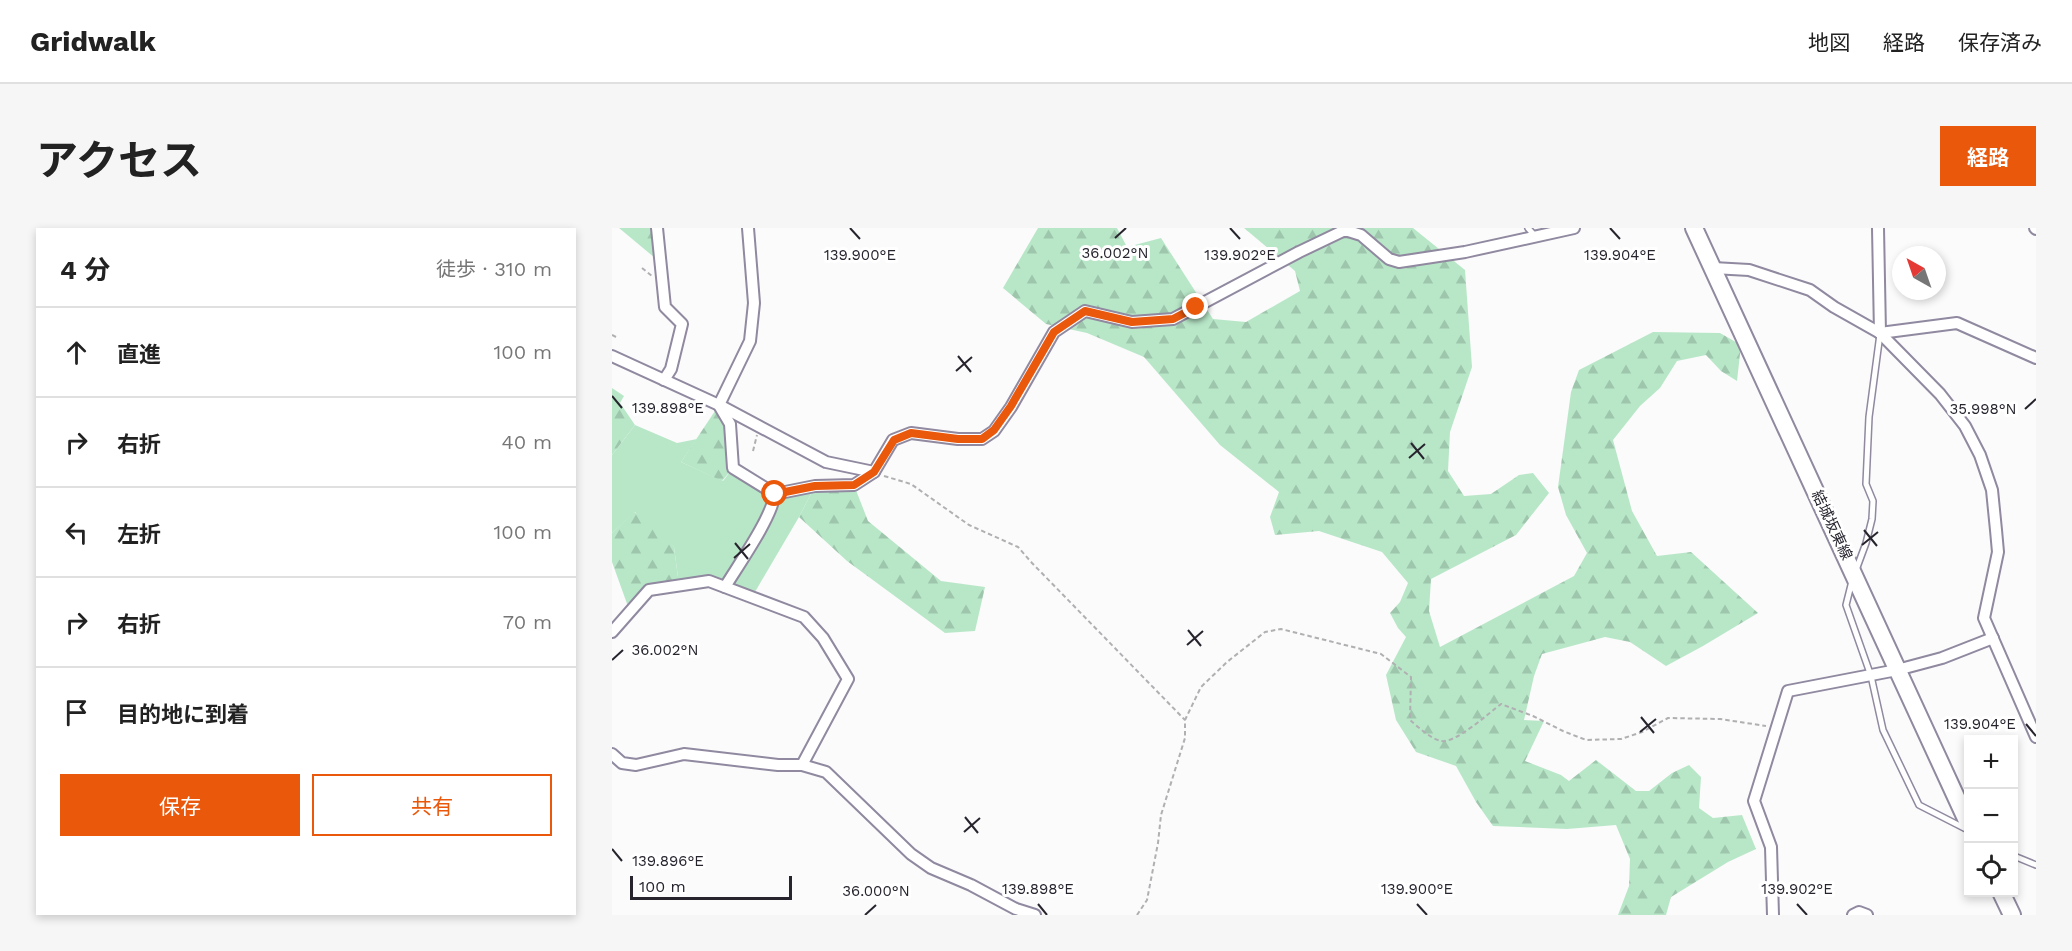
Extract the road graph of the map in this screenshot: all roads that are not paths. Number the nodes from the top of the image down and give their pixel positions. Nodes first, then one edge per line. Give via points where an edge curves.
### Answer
1 (657, 228) edge
2 (748, 228) edge
3 (1528, 228) edge
4 (1574, 228) edge
5 (1694, 228) edge
6 (1878, 228) edge
7 (1536, 237) junction
8 (1713, 268) junction
9 (1880, 333) junction
10 (612, 356) edge
11 (2036, 358) edge
12 (664, 380) junction
13 (719, 405) junction
14 (874, 472) junction
15 (775, 494) junction
16 (1855, 573) junction
17 (725, 587) junction
18 (612, 632) edge
19 (1993, 638) junction
20 (1898, 670) junction
21 (1871, 676) junction
22 (2036, 737) edge
23 (612, 754) edge
24 (802, 765) junction
25 (1964, 814) edge
26 (1964, 829) edge
27 (2018, 858) edge
28 (2036, 865) edge
29 (2003, 897) edge
30 (1035, 915) edge
31 (1773, 915) edge
32 (1853, 915) edge
33 (1867, 915) edge
34 (2012, 915) edge

1 - 12 street via 665,307 682,324 671,369
2 - 13 street via 754,303 750,341
3 - 7 lane
4 - 7 street
5 - 8 main road, 結城坂東線
6 - 9 street
7 - 14 street via 1399,262 1389,259 1361,235 1345,230 1173,319 1132,322 1085,311 1054,332 994,430 982,439 911,433 894,440
8 - 9 street via 1749,270 1810,290
8 - 16 main road, 結城坂東線
9 - 11 street via 1957,323
9 - 16 lane via 1869,417 1866,484 1873,501 1872,519
9 - 19 street via 1940,394 1965,426 1980,455 1992,489 1998,552 1984,618
10 - 12 street
12 - 13 street
13 - 14 street via 826,462
13 - 15 street via 730,423 733,468
14 - 15 street via 854,485 815,486
15 - 17 street
16 - 20 main road, 結城坂東線
16 - 21 lane via 1846,604
17 - 18 street via 709,581 649,590
17 - 24 street via 804,617 823,638 848,679
19 - 20 street
19 - 22 street
20 - 21 street
20 - 25 main road, 結城坂東線
21 - 26 lane via 1882,730 1919,805
21 - 31 street via 1788,691 1754,801 1771,847
23 - 24 street via 622,763 636,765 684,754
24 - 30 street via 826,772 911,854 931,868
27 - 28 lane
29 - 34 main road
32 - 33 street

